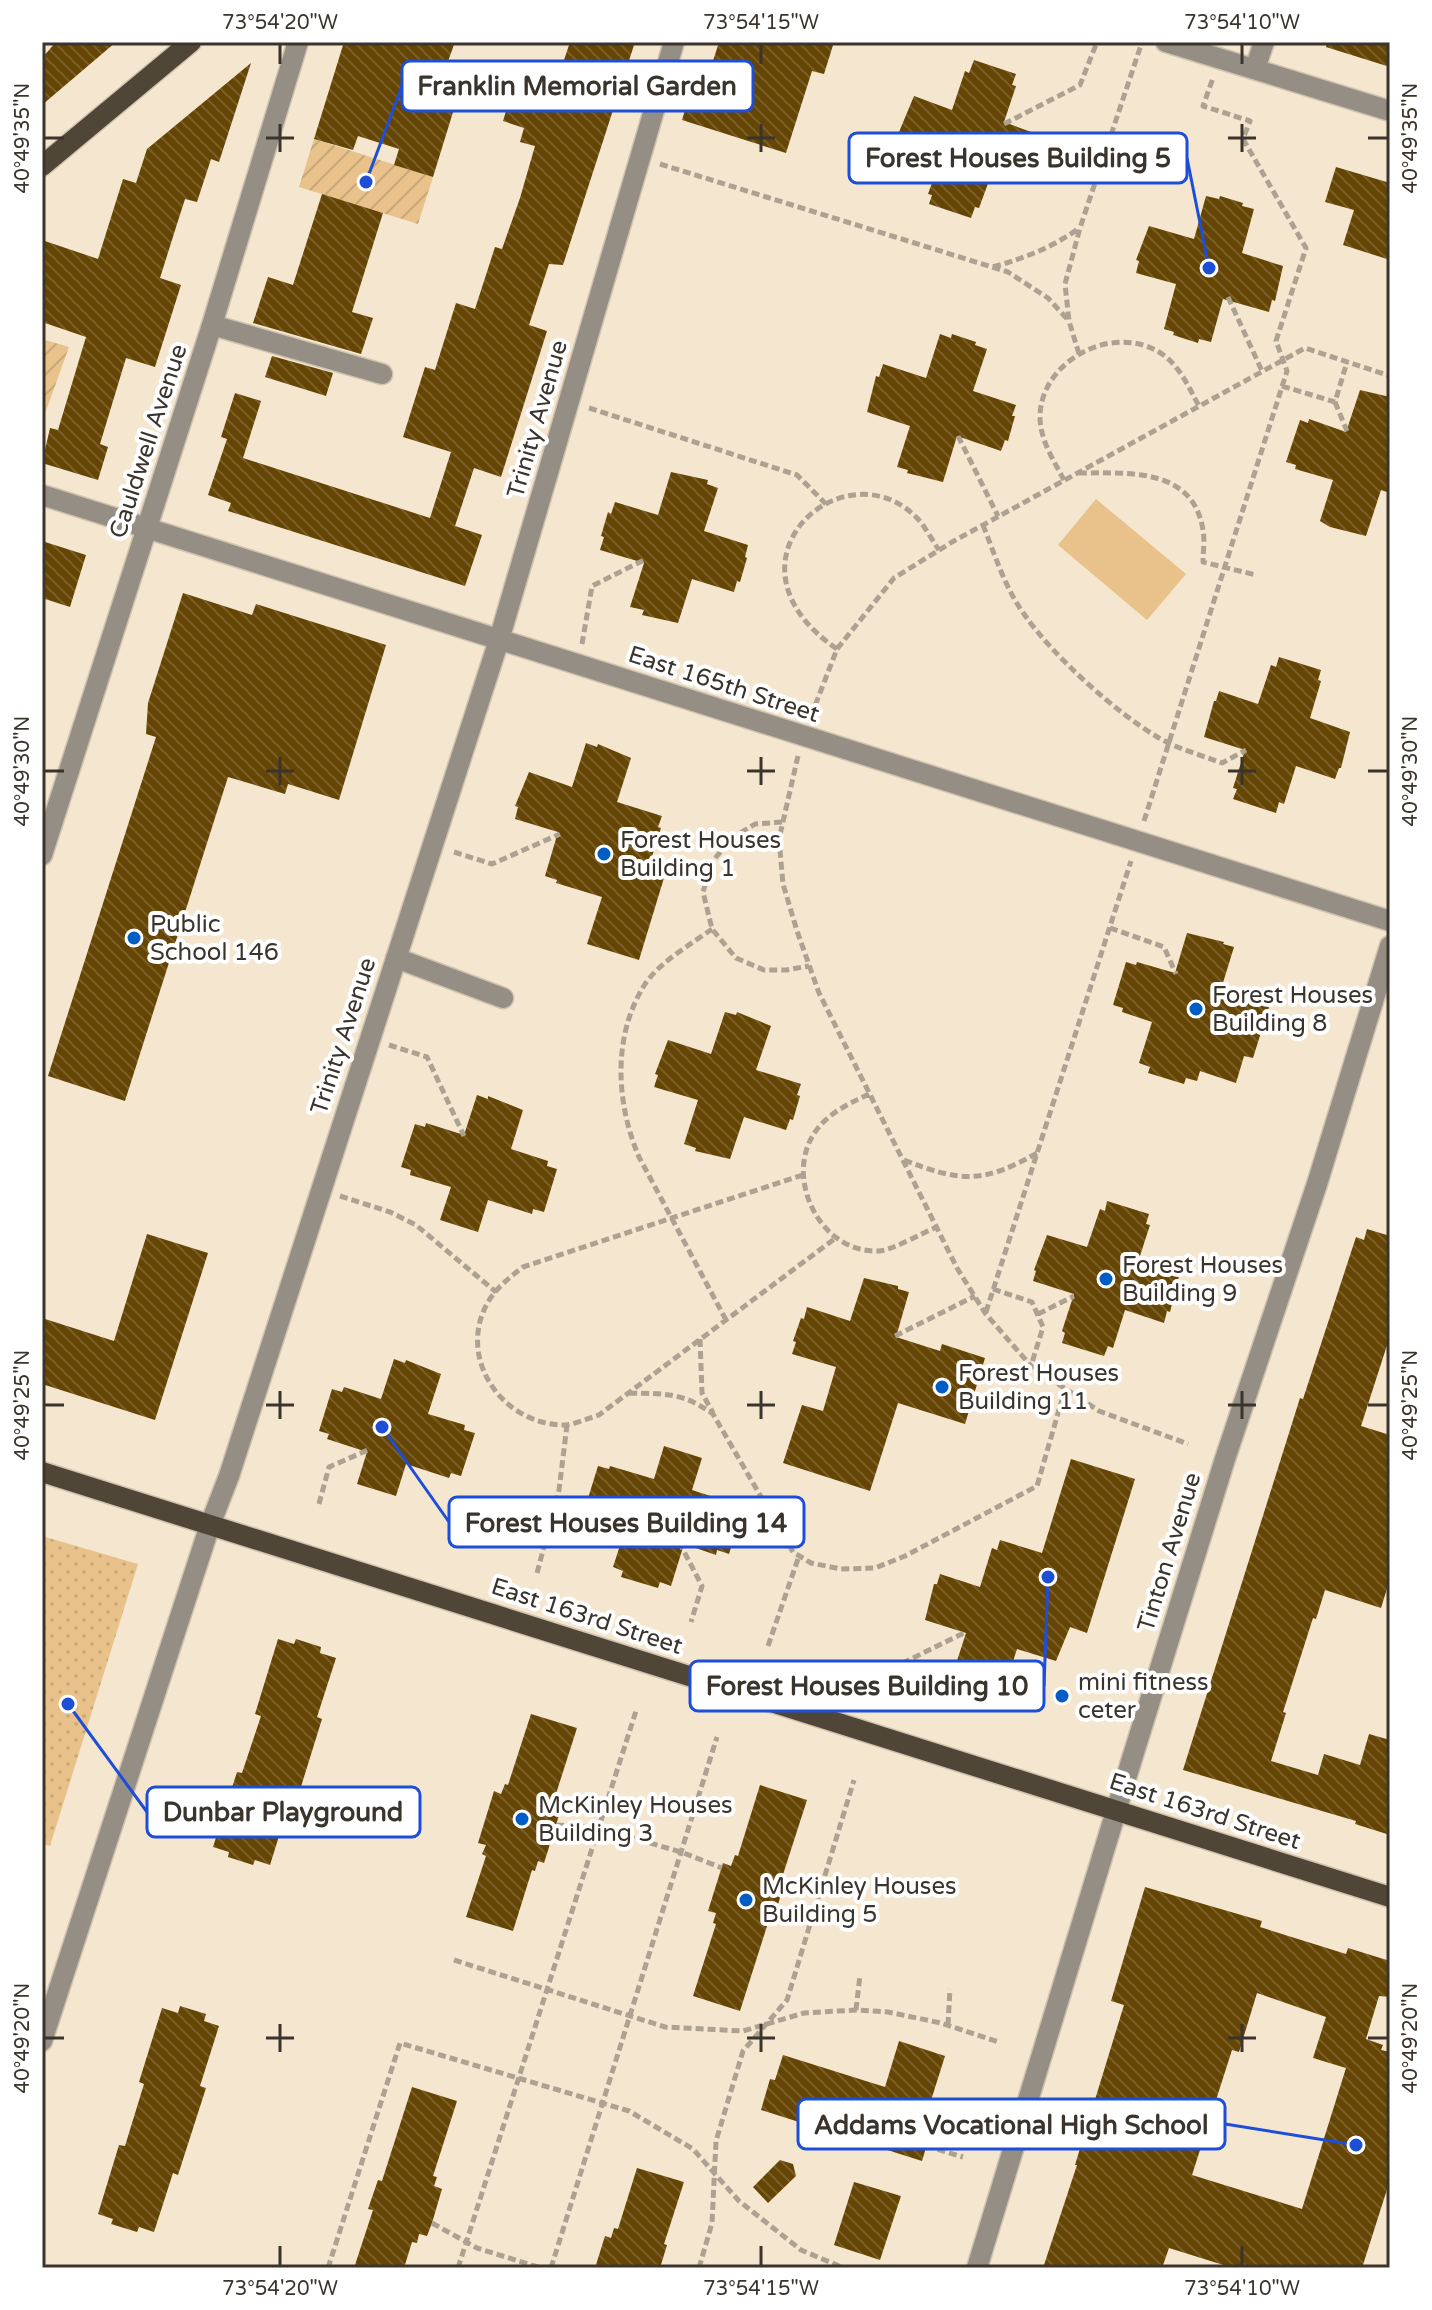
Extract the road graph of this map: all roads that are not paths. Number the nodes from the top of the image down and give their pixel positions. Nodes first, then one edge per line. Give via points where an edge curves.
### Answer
1 (191, 42) edge
2 (298, 42) edge
3 (674, 42) edge
4 (1166, 42) edge
5 (1264, 42) edge
6 (1255, 69) junction
7 (1390, 111) edge
8 (42, 166) edge
9 (212, 325) junction
10 (382, 374) dead end
11 (42, 495) edge
12 (148, 529) junction
13 (499, 640) junction
14 (42, 853) edge
15 (1390, 921) edge
16 (1390, 946) edge
17 (396, 958) junction
18 (503, 998) dead end
19 (42, 1472) edge
20 (210, 1525) junction
21 (1116, 1810) junction
22 (1390, 1897) edge
23 (42, 2041) edge
24 (977, 2268) edge

1 - 8 main road
2 - 9 street, Cauldwell Avenue
3 - 13 street, Trinity Avenue
4 - 6 street
5 - 6 street
6 - 7 street
9 - 10 street
9 - 12 street, Cauldwell Avenue
11 - 12 street, East 165th Street
12 - 13 street, East 165th Street
12 - 14 street, Cauldwell Avenue
13 - 15 street, East 165th Street
13 - 17 street, Trinity Avenue
16 - 21 street, Tinton Avenue
17 - 18 street
17 - 20 street, Trinity Avenue
19 - 20 main road, East 163rd Street
20 - 21 main road, East 163rd Street
20 - 23 street, Trinity Avenue
21 - 22 main road, East 163rd Street
21 - 24 street, Tinton Avenue

